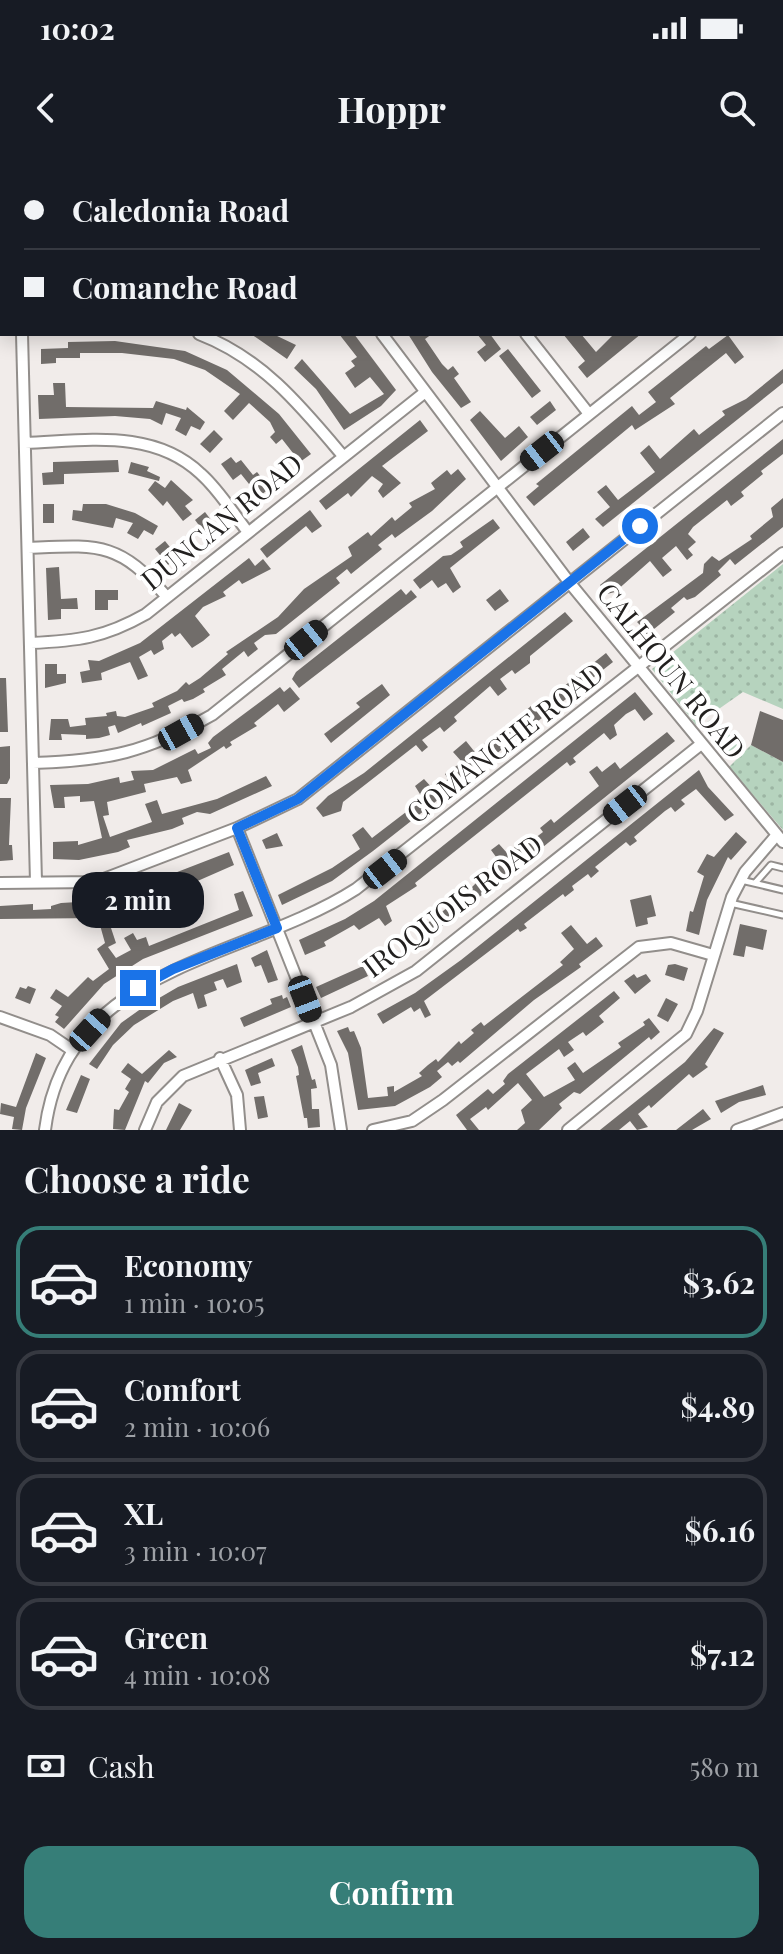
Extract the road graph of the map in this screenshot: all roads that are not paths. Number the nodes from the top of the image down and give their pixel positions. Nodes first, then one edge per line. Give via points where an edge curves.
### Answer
1 (22, 336) edge
2 (203, 336) edge
3 (383, 336) edge
4 (528, 336) edge
5 (685, 336) edge
6 (424, 393) junction
7 (783, 413) edge
8 (589, 414) junction
9 (25, 443) junction
10 (343, 456) junction
11 (495, 488) junction
12 (247, 531) junction
13 (28, 548) junction
14 (783, 553) edge
15 (569, 582) junction
16 (167, 597) junction
17 (30, 643) junction
18 (638, 668) junction
19 (700, 745) junction
20 (33, 763) junction
21 (237, 828) junction
22 (779, 840) edge
23 (783, 868) edge
24 (740, 880) junction
25 (36, 882) junction
26 (0, 883) edge
27 (756, 883) junction
28 (783, 890) edge
29 (729, 903) junction
30 (783, 915) edge
31 (277, 928) junction
32 (713, 955) junction
33 (0, 1017) edge
34 (314, 1022) junction
35 (72, 1050) junction
36 (220, 1058) junction
37 (783, 1113) edge
38 (45, 1130) edge
39 (145, 1130) edge
40 (240, 1130) edge
41 (341, 1130) edge
42 (373, 1130) edge
43 (568, 1130) edge
44 (737, 1130) edge

1 - 9 street
2 - 10 street via 260,366
3 - 6 street, CALHOUN ROAD
4 - 8 street
5 - 8 street
6 - 10 street, DUNCAN ROAD
6 - 11 street, CALHOUN ROAD
7 - 15 street
8 - 11 street
9 - 12 street via 121,439 167,451 201,473
9 - 13 street
10 - 12 street, DUNCAN ROAD
11 - 15 street, CALHOUN ROAD
11 - 20 street via 212,715 138,751 90,762
12 - 16 street, DUNCAN ROAD
13 - 16 street via 92,546 118,553 143,569
13 - 17 street
14 - 18 street, COMANCHE ROAD
15 - 18 street, CALHOUN ROAD
15 - 21 street via 298,799
16 - 17 street, DUNCAN ROAD via 121,629 85,640
17 - 20 street
18 - 19 street, CALHOUN ROAD
18 - 31 street, COMANCHE ROAD via 385,869 335,903
19 - 22 street, CALHOUN ROAD
19 - 34 street, IROQUOIS ROAD via 416,971
20 - 25 street
21 - 25 street via 96,882
21 - 31 street
22 - 24 street
23 - 27 lane via 771,865
24 - 27 lane
24 - 29 street
25 - 26 street
27 - 28 lane
29 - 30 lane
29 - 32 street
31 - 34 street
31 - 35 street, COMANCHE ROAD via 138,988 108,1010
32 - 42 street via 671,943 639,947 443,1100 412,1121
32 - 43 street via 686,1034
33 - 35 street via 50,1035
34 - 36 street, IROQUOIS ROAD
34 - 41 street via 333,1076
35 - 38 street, COMANCHE ROAD via 49,1099
36 - 39 street, IROQUOIS ROAD via 183,1076 157,1102
36 - 40 street via 237,1095
37 - 44 street

